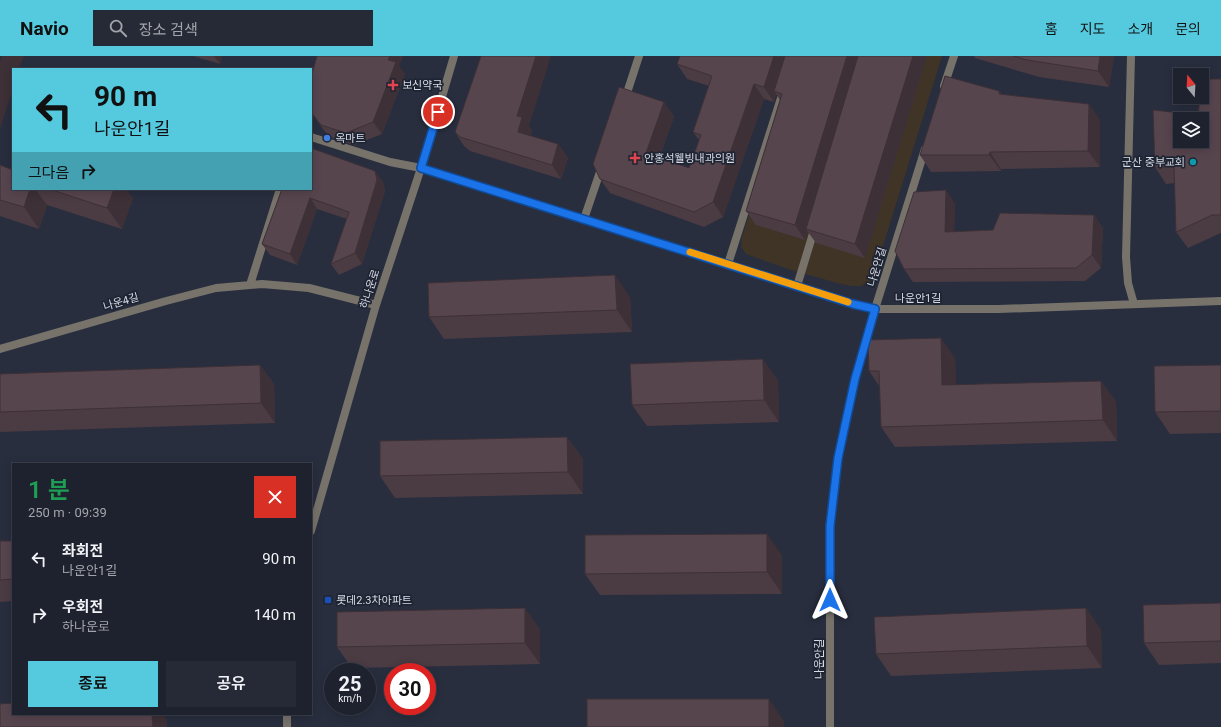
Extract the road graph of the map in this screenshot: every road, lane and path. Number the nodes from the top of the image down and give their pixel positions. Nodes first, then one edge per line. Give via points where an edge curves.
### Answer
1 (454, 56) edge
2 (639, 56) edge
3 (954, 56) edge
4 (1131, 56) edge
5 (784, 86) edge
6 (941, 95) edge
7 (623, 104) edge
8 (312, 137) edge
9 (928, 138) edge
10 (603, 161) edge
11 (421, 168) junction
12 (280, 190) edge
13 (818, 216) edge
14 (584, 219) junction
15 (728, 264) junction
16 (250, 285) junction
17 (797, 286) junction
18 (1221, 301) edge
19 (1134, 304) junction
20 (376, 305) junction
21 (875, 309) junction
22 (0, 349) edge
23 (312, 528) edge
24 (287, 715) edge
25 (287, 727) edge
26 (830, 727) edge

1 - 11 street, 하나운로
2 - 7 street
3 - 6 street
4 - 19 street via 1126,257 1128,282
5 - 15 street
8 - 11 street, 나운안1길 via 390,162
9 - 21 street, 나운안길
10 - 14 street
11 - 14 street, 나운안1길
11 - 20 street, 하나운로
12 - 16 street
13 - 17 street
14 - 15 street, 나운안1길
15 - 17 street, 나운안1길
16 - 20 street, 나운4길 via 309,288
16 - 22 street, 나운4길 via 216,288
17 - 21 street, 나운안1길
18 - 19 street, 나운안1길
19 - 21 street, 나운안1길
20 - 23 street, 하나운로
21 - 26 street, 나운안길 via 855,379 838,458 830,526
24 - 25 street

